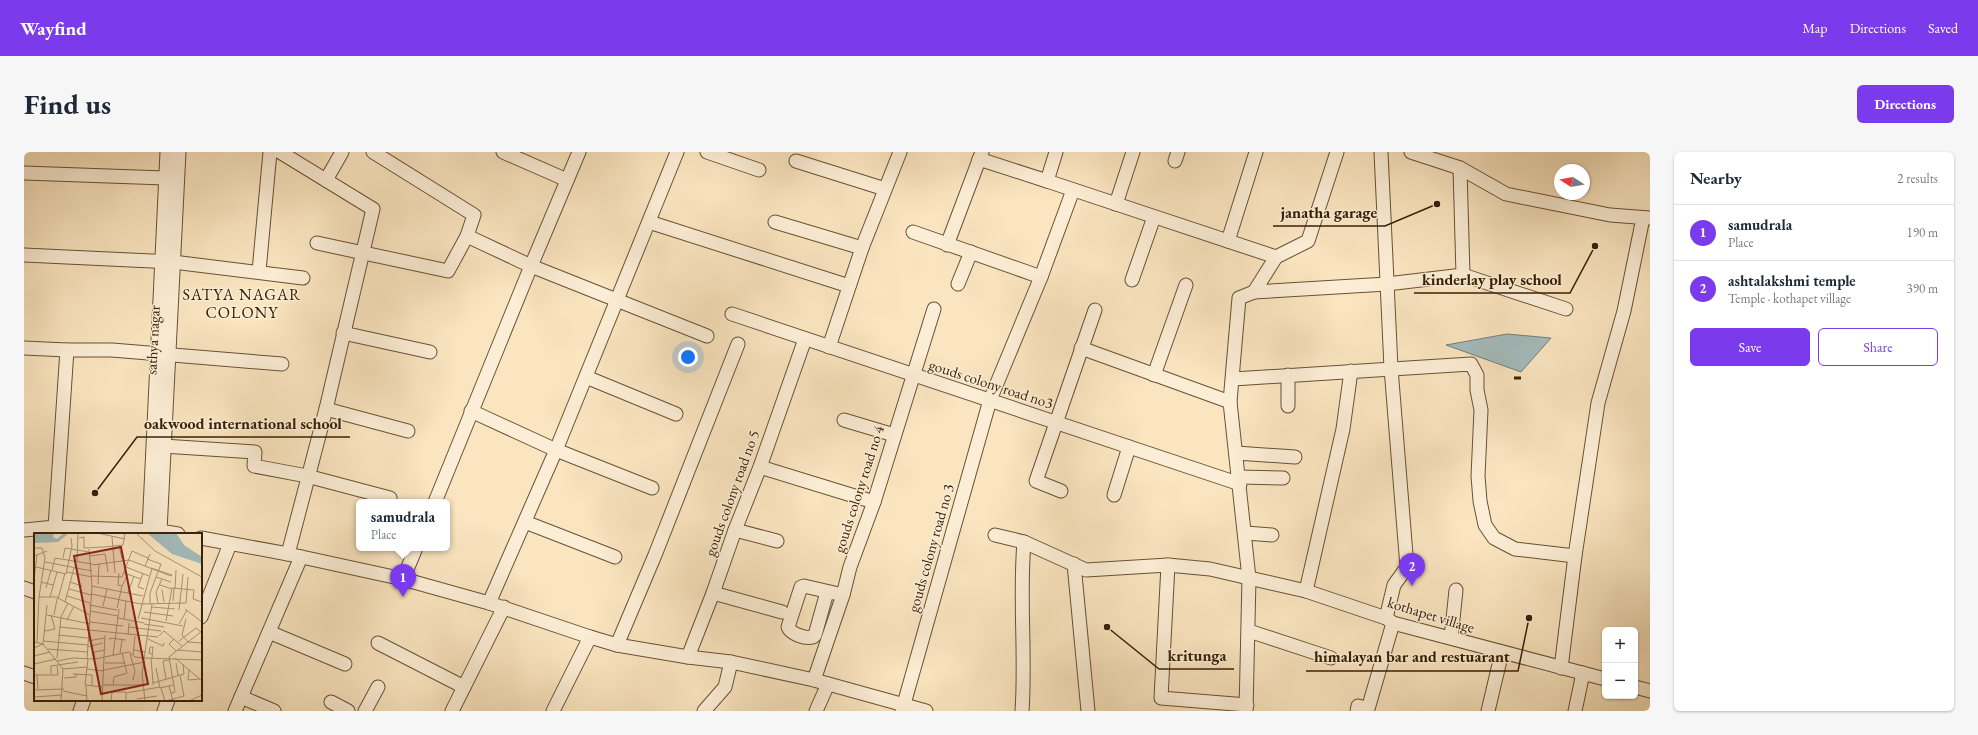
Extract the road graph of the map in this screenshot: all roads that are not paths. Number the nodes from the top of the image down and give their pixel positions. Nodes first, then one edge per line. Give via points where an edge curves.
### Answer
1 (167, 152) edge
2 (179, 152) edge
3 (270, 152) edge
4 (280, 152) edge
5 (342, 152) edge
6 (372, 152) edge
7 (504, 152) edge
8 (579, 152) edge
9 (677, 152) edge
10 (707, 152) edge
11 (900, 152) edge
12 (1056, 152) edge
13 (1133, 152) edge
14 (1256, 152) edge
15 (1337, 152) edge
16 (1381, 152) edge
17 (1411, 152) edge
18 (981, 156) edge
19 (796, 161) dead end
20 (1460, 168) junction
21 (759, 170) dead end
22 (24, 173) edge
23 (165, 178) junction
24 (326, 180) junction
25 (567, 180) junction
26 (1047, 182) junction
27 (885, 189) junction
28 (1073, 190) junction
29 (1116, 204) junction
30 (1154, 217) junction
31 (1647, 218) edge
32 (649, 222) junction
33 (775, 222) dead end
34 (913, 232) dead end
35 (467, 236) junction
36 (1228, 241) junction
37 (317, 243) dead end
38 (947, 245) junction
39 (862, 248) junction
40 (971, 252) junction
41 (362, 253) junction
42 (24, 255) edge
43 (1276, 257) junction
44 (168, 261) junction
45 (531, 266) junction
46 (259, 271) junction
47 (1463, 275) junction
48 (1041, 277) junction
49 (303, 278) dead end
50 (1132, 280) dead end
51 (958, 284) dead end
52 (1387, 284) junction
53 (1186, 285) dead end
54 (849, 286) junction
55 (1254, 292) junction
56 (617, 299) junction
57 (934, 309) dead end
58 (1566, 309) dead end
59 (1095, 310) dead end
60 (732, 314) dead end
61 (344, 333) junction
62 (707, 336) dead end
63 (805, 339) junction
64 (738, 344) dead end
65 (829, 347) junction
66 (24, 348) edge
67 (1081, 348) junction
68 (67, 350) junction
69 (430, 352) dead end
70 (163, 354) junction
71 (282, 364) dead end
72 (1391, 368) junction
73 (1351, 371) junction
74 (912, 375) junction
75 (1154, 375) junction
76 (1288, 375) junction
77 (586, 377) junction
78 (1233, 379) junction
79 (990, 400) junction
80 (1230, 402) junction
81 (1288, 406) dead end
82 (326, 409) junction
83 (471, 411) junction
84 (676, 414) dead end
85 (844, 420) dead end
86 (1056, 422) junction
87 (408, 431) dead end
88 (894, 435) junction
89 (164, 446) junction
90 (1129, 447) junction
91 (556, 450) junction
92 (1236, 453) junction
93 (1295, 457) dead end
94 (760, 467) junction
95 (307, 476) junction
96 (1283, 478) dead end
97 (1239, 481) junction
98 (652, 488) dead end
99 (1061, 491) dead end
100 (1114, 495) dead end
101 (390, 498) dead end
102 (435, 499) edge
103 (874, 502) junction
104 (525, 522) junction
105 (55, 527) junction
106 (24, 530) edge
107 (735, 530) junction
108 (154, 531) edge
109 (170, 533) edge
110 (1246, 533) junction
111 (995, 535) dead end
112 (1272, 535) dead end
113 (202, 538) edge
114 (777, 541) dead end
115 (1024, 542) junction
116 (230, 544) junction
117 (415, 551) edge
118 (288, 554) junction
119 (1575, 556) junction
120 (301, 557) junction
121 (615, 557) dead end
122 (1074, 564) junction
123 (1168, 565) junction
124 (1250, 578) junction
125 (404, 579) junction
126 (24, 588) edge
127 (1456, 590) dead end
128 (1306, 591) junction
129 (34, 592) edge
130 (827, 592) junction
131 (713, 593) junction
132 (843, 595) junction
133 (489, 603) junction
134 (504, 607) junction
135 (782, 612) dead end
136 (202, 614) edge
137 (820, 616) junction
138 (1390, 620) junction
139 (834, 621) junction
140 (1249, 631) junction
141 (269, 632) junction
142 (590, 637) junction
143 (1451, 638) junction
144 (378, 644) dead end
145 (617, 645) junction
146 (1502, 652) junction
147 (688, 657) junction
148 (1331, 658) dead end
149 (731, 662) junction
150 (345, 664) dead end
151 (1561, 668) junction
152 (24, 673) edge
153 (1583, 673) junction
154 (34, 677) edge
155 (1602, 678) edge
156 (814, 680) junction
157 (828, 684) junction
158 (378, 687) dead end
159 (464, 688) junction
160 (1638, 688) edge
161 (1650, 691) edge
162 (241, 697) junction
163 (84, 701) edge
164 (168, 701) edge
165 (331, 702) dead end
166 (903, 708) edge
167 (1246, 708) edge
168 (80, 711) edge
169 (164, 711) edge
170 (235, 711) edge
171 (274, 711) edge
172 (348, 711) edge
173 (365, 711) edge
174 (452, 711) edge
175 (553, 711) edge
176 (704, 711) edge
177 (816, 711) edge
178 (926, 711) edge
179 (1022, 711) edge
180 (1088, 711) edge
181 (1357, 711) edge
182 (1488, 711) edge
183 (1575, 711) edge

1 - 23 street, sathya nagar
2 - 44 street, sathya nagar
3 - 46 street
4 - 24 street
5 - 24 street
6 - 35 street via 474,215
7 - 25 street
8 - 25 street
9 - 32 street
10 - 21 street
11 - 27 street
12 - 26 street
13 - 29 street
14 - 36 street
15 - 43 street via 1308,241
16 - 52 street
17 - 20 street
18 - 26 street
18 - 38 street
19 - 27 street
20 - 31 street via 1506,194 1610,215
20 - 47 street
22 - 23 street
23 - 44 street, sathya nagar
24 - 41 street via 373,209
25 - 45 street
26 - 28 street
27 - 39 street
28 - 29 street
28 - 48 street, gouds colony road no 3
29 - 30 street
30 - 36 street
30 - 50 street
31 - 119 street via 1598,402
32 - 54 street
32 - 56 street
33 - 39 street
34 - 38 street
35 - 41 street via 448,271
35 - 45 street
36 - 43 street
37 - 41 street
38 - 40 street
39 - 54 street
40 - 48 street
40 - 51 street
41 - 61 street
42 - 44 street
43 - 55 street
44 - 46 street
44 - 70 street, sathya nagar
45 - 56 street
45 - 83 street
46 - 49 street
47 - 52 street
47 - 58 street
48 - 79 street, gouds colony road no 3
52 - 55 street
52 - 72 street
53 - 75 street
54 - 65 street
55 - 78 street via 1239,298
56 - 62 street
56 - 77 street
57 - 74 street, gouds colony road no 4
59 - 67 street
60 - 63 street, gouds colony road no3
61 - 69 street
61 - 82 street
63 - 65 street, gouds colony road no3
63 - 94 street, gouds colony road no 5
64 - 145 street
65 - 74 street, gouds colony road no3
66 - 68 street
67 - 75 street
67 - 86 street
68 - 70 street
68 - 105 street
70 - 71 street
70 - 89 street, sathya nagar
70 - 108 street, sathya nagar
72 - 73 street
72 - 119 street via 1471,364 1477,374 1481,410 1478,476 1485,525 1494,538 1515,549
72 - 138 street via 1407,567 1394,585
73 - 76 street
73 - 128 street via 1343,429
74 - 79 street, gouds colony road no3
74 - 88 street, gouds colony road no 4
75 - 80 street
76 - 78 street
76 - 81 street
77 - 84 street
77 - 91 street
78 - 80 street
79 - 86 street, gouds colony road no3
79 - 166 street, gouds colony road no 3
80 - 92 street
82 - 87 street
82 - 95 street
83 - 91 street
83 - 102 street
85 - 88 street
86 - 90 street, gouds colony road no3
86 - 99 street via 1036,481
88 - 103 street, gouds colony road no 4
89 - 95 street via 254,452 254,466
89 - 108 street, sathya nagar
90 - 97 street, gouds colony road no3
90 - 100 street
91 - 98 street
91 - 104 street
92 - 93 street
92 - 97 street
94 - 103 street
94 - 107 street, gouds colony road no 5
95 - 101 street
95 - 118 street
96 - 97 street, gouds colony road no3
97 - 110 street
103 - 132 street, gouds colony road no 4 via 850,567
104 - 121 street
104 - 133 street
105 - 106 street
105 - 108 street
107 - 114 street
107 - 131 street, gouds colony road no 5
108 - 109 street
110 - 112 street
110 - 124 street
111 - 115 street, kothapet village
113 - 116 street
115 - 122 street, kothapet village
115 - 179 street via 1021,574 1024,681
116 - 118 street
116 - 136 street
117 - 125 street
118 - 120 street
119 - 151 street
120 - 125 street
120 - 141 street
122 - 123 street, kothapet village via 1086,570
122 - 180 street
123 - 124 street, kothapet village via 1210,569
123 - 167 street via 1161,698
124 - 128 street, kothapet village
124 - 140 street
125 - 133 street
126 - 129 street
127 - 143 street
128 - 138 street, kothapet village
130 - 132 street
130 - 137 street
130 - 137 street via 801,587 789,630 792,633 813,637
131 - 135 street
131 - 147 street, gouds colony road no 5
132 - 139 street, gouds colony road no 4
133 - 134 street
134 - 142 street
134 - 159 street
137 - 139 street
138 - 143 street, kothapet village
138 - 181 street via 1368,709 1358,706
139 - 156 street, gouds colony road no 4
140 - 148 street
140 - 167 street
141 - 150 street
141 - 162 street
142 - 145 street
142 - 175 street
143 - 146 street, kothapet village
144 - 159 street
145 - 147 street
146 - 151 street, kothapet village
146 - 182 street
147 - 149 street
149 - 156 street
149 - 176 street via 725,687
151 - 153 street, kothapet village
152 - 154 street
153 - 155 street, kothapet village
153 - 183 street
156 - 157 street
157 - 166 street
157 - 177 street
158 - 173 street
159 - 174 street
160 - 161 street
162 - 170 street
162 - 171 street
163 - 168 street
164 - 169 street
165 - 172 street
166 - 178 street

